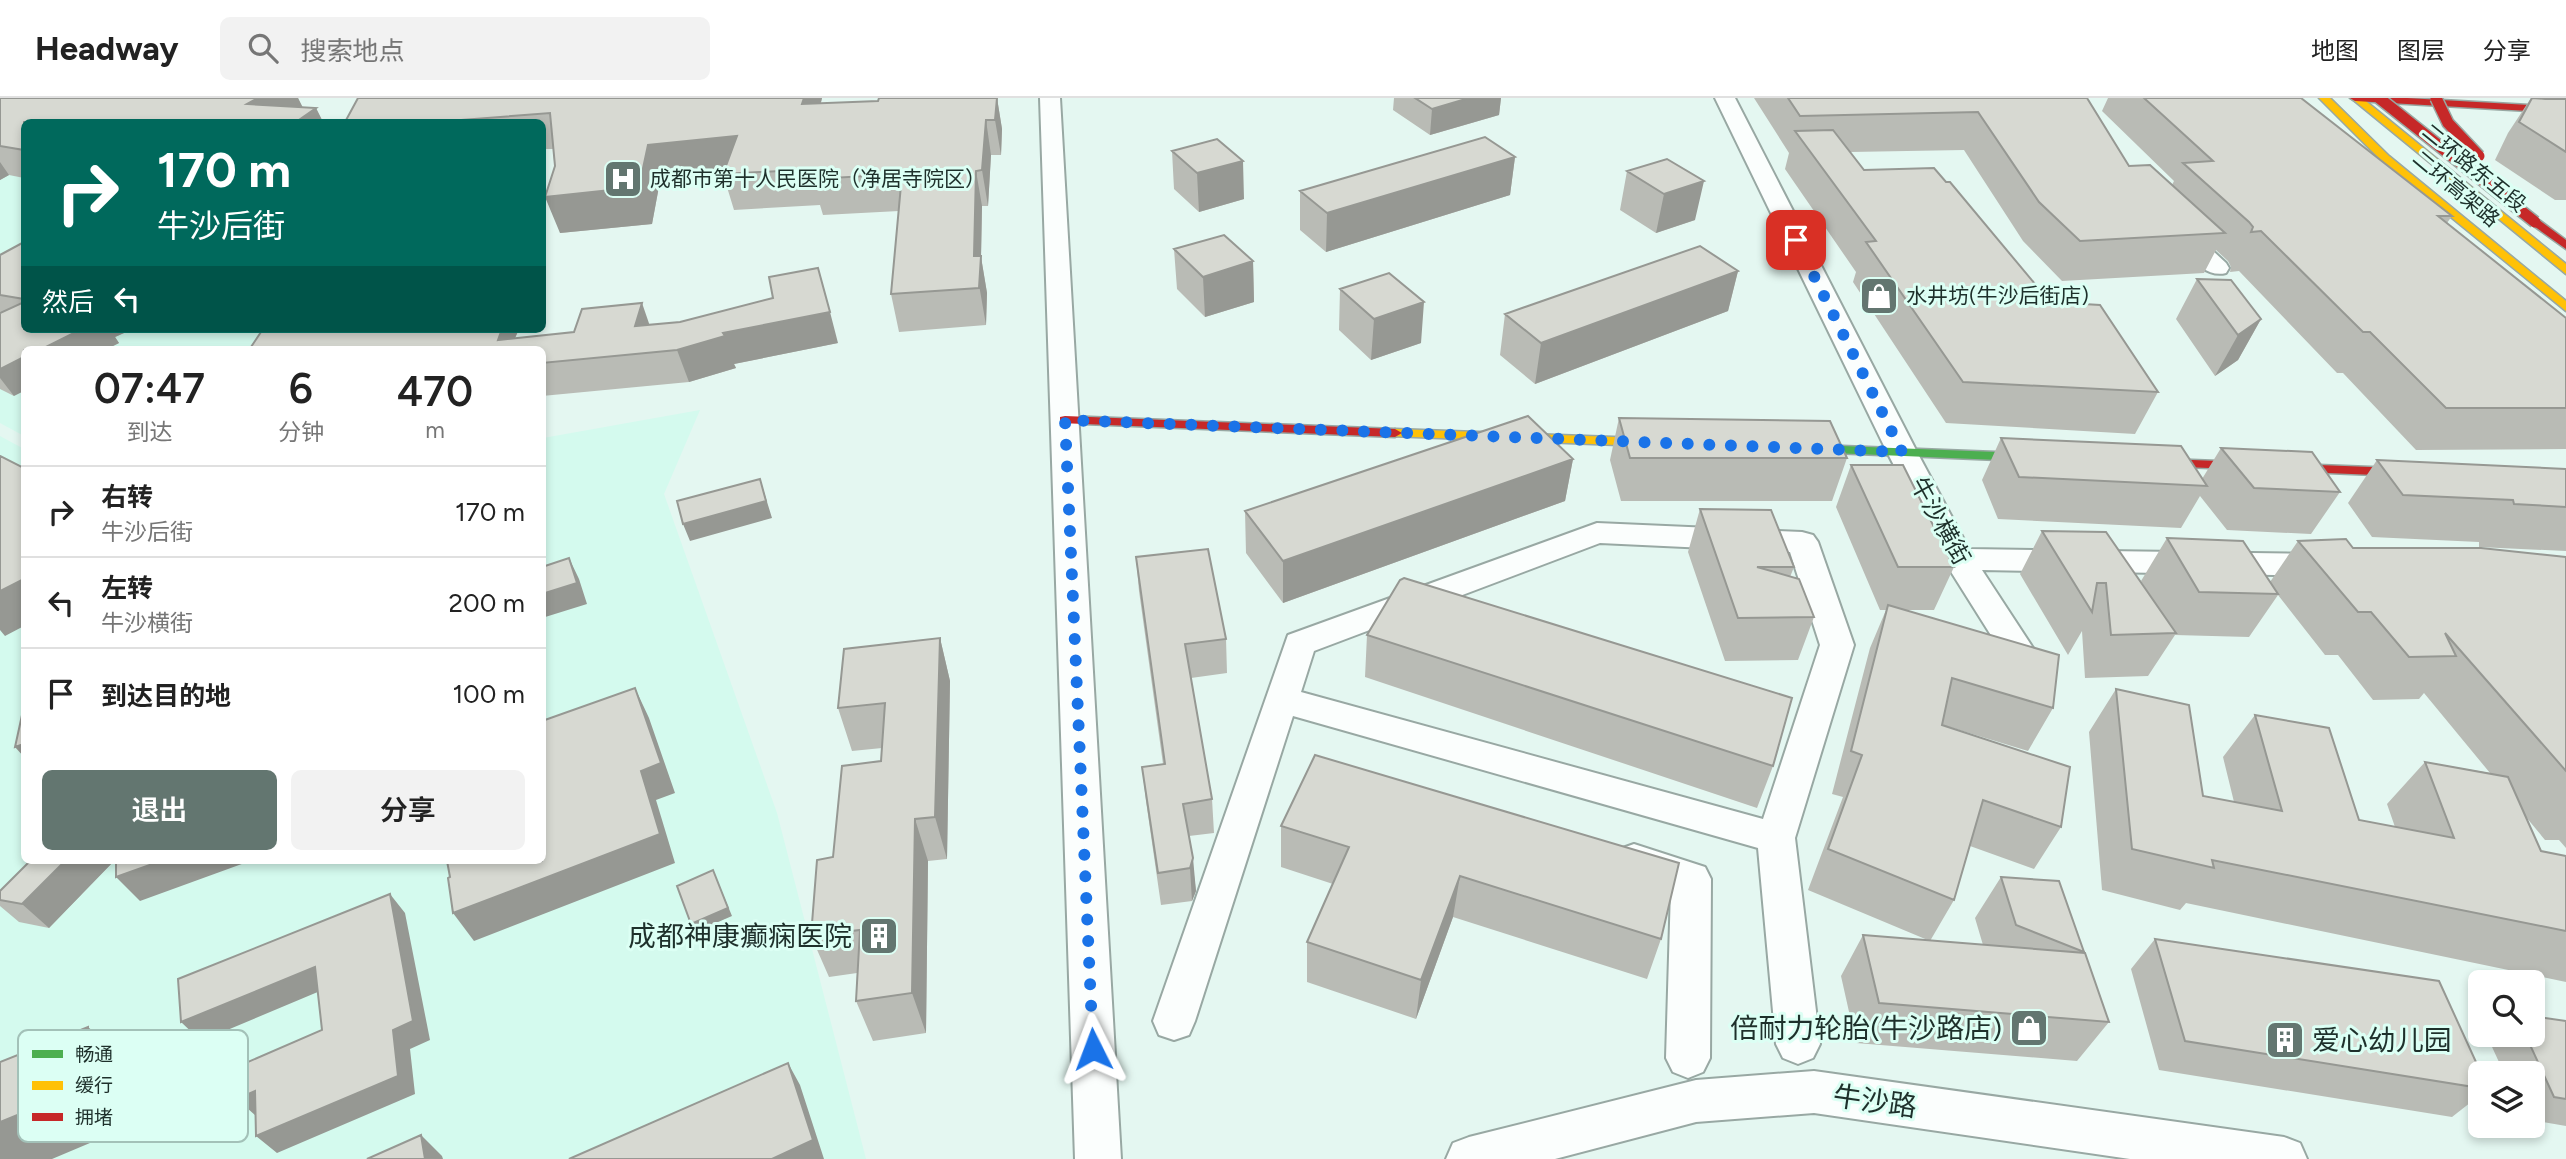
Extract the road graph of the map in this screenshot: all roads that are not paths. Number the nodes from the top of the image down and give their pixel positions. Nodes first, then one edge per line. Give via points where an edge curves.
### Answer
1 (1050, 98) edge
2 (1726, 98) edge
3 (2323, 98) edge
4 (2356, 98) edge
5 (2379, 98) edge
6 (2437, 98) edge
7 (2566, 110) edge
8 (2329, 126) edge
9 (2412, 201) edge
10 (2157, 211) edge
11 (2566, 229) edge
12 (2566, 246) edge
13 (2217, 268) edge
14 (2566, 270) edge
15 (2566, 307) edge
16 (1065, 420) junction
17 (1679, 444) edge
18 (1777, 447) edge
19 (1902, 452) junction
20 (2068, 459) edge
21 (2123, 461) edge
22 (2442, 474) edge
23 (1959, 559) junction
24 (2362, 568) edge
25 (2033, 674) edge
26 (1283, 699) junction
27 (1776, 838) junction
28 (1599, 849) edge
29 (1174, 1021) dead end
30 (1798, 1044) dead end
31 (1688, 1058) dead end
32 (1098, 1159) edge
33 (1469, 1159) edge
34 (2284, 1159) edge

1 - 16 street
2 - 19 street, 牛沙横街
3 - 15 main road, 二环高架路 via 2385,158
4 - 7 main road
4 - 14 main road, 二环路东五段
5 - 12 main road, 二环高架路, bridge
6 - 11 main road, bridge via 2448,123 2467,146
8 - 9 main road
10 - 13 street
16 - 17 main road
16 - 32 street
18 - 19 main road
19 - 20 main road
19 - 23 street, 牛沙横街
21 - 22 main road
23 - 24 street
23 - 25 street, 牛沙横街
26 - 27 street
26 - 27 street via 1300,643 1597,533 1802,542 1837,645
26 - 29 street
27 - 30 street
28 - 31 street via 1691,880
33 - 34 street, 牛沙路 via 1696,1101 1814,1092

